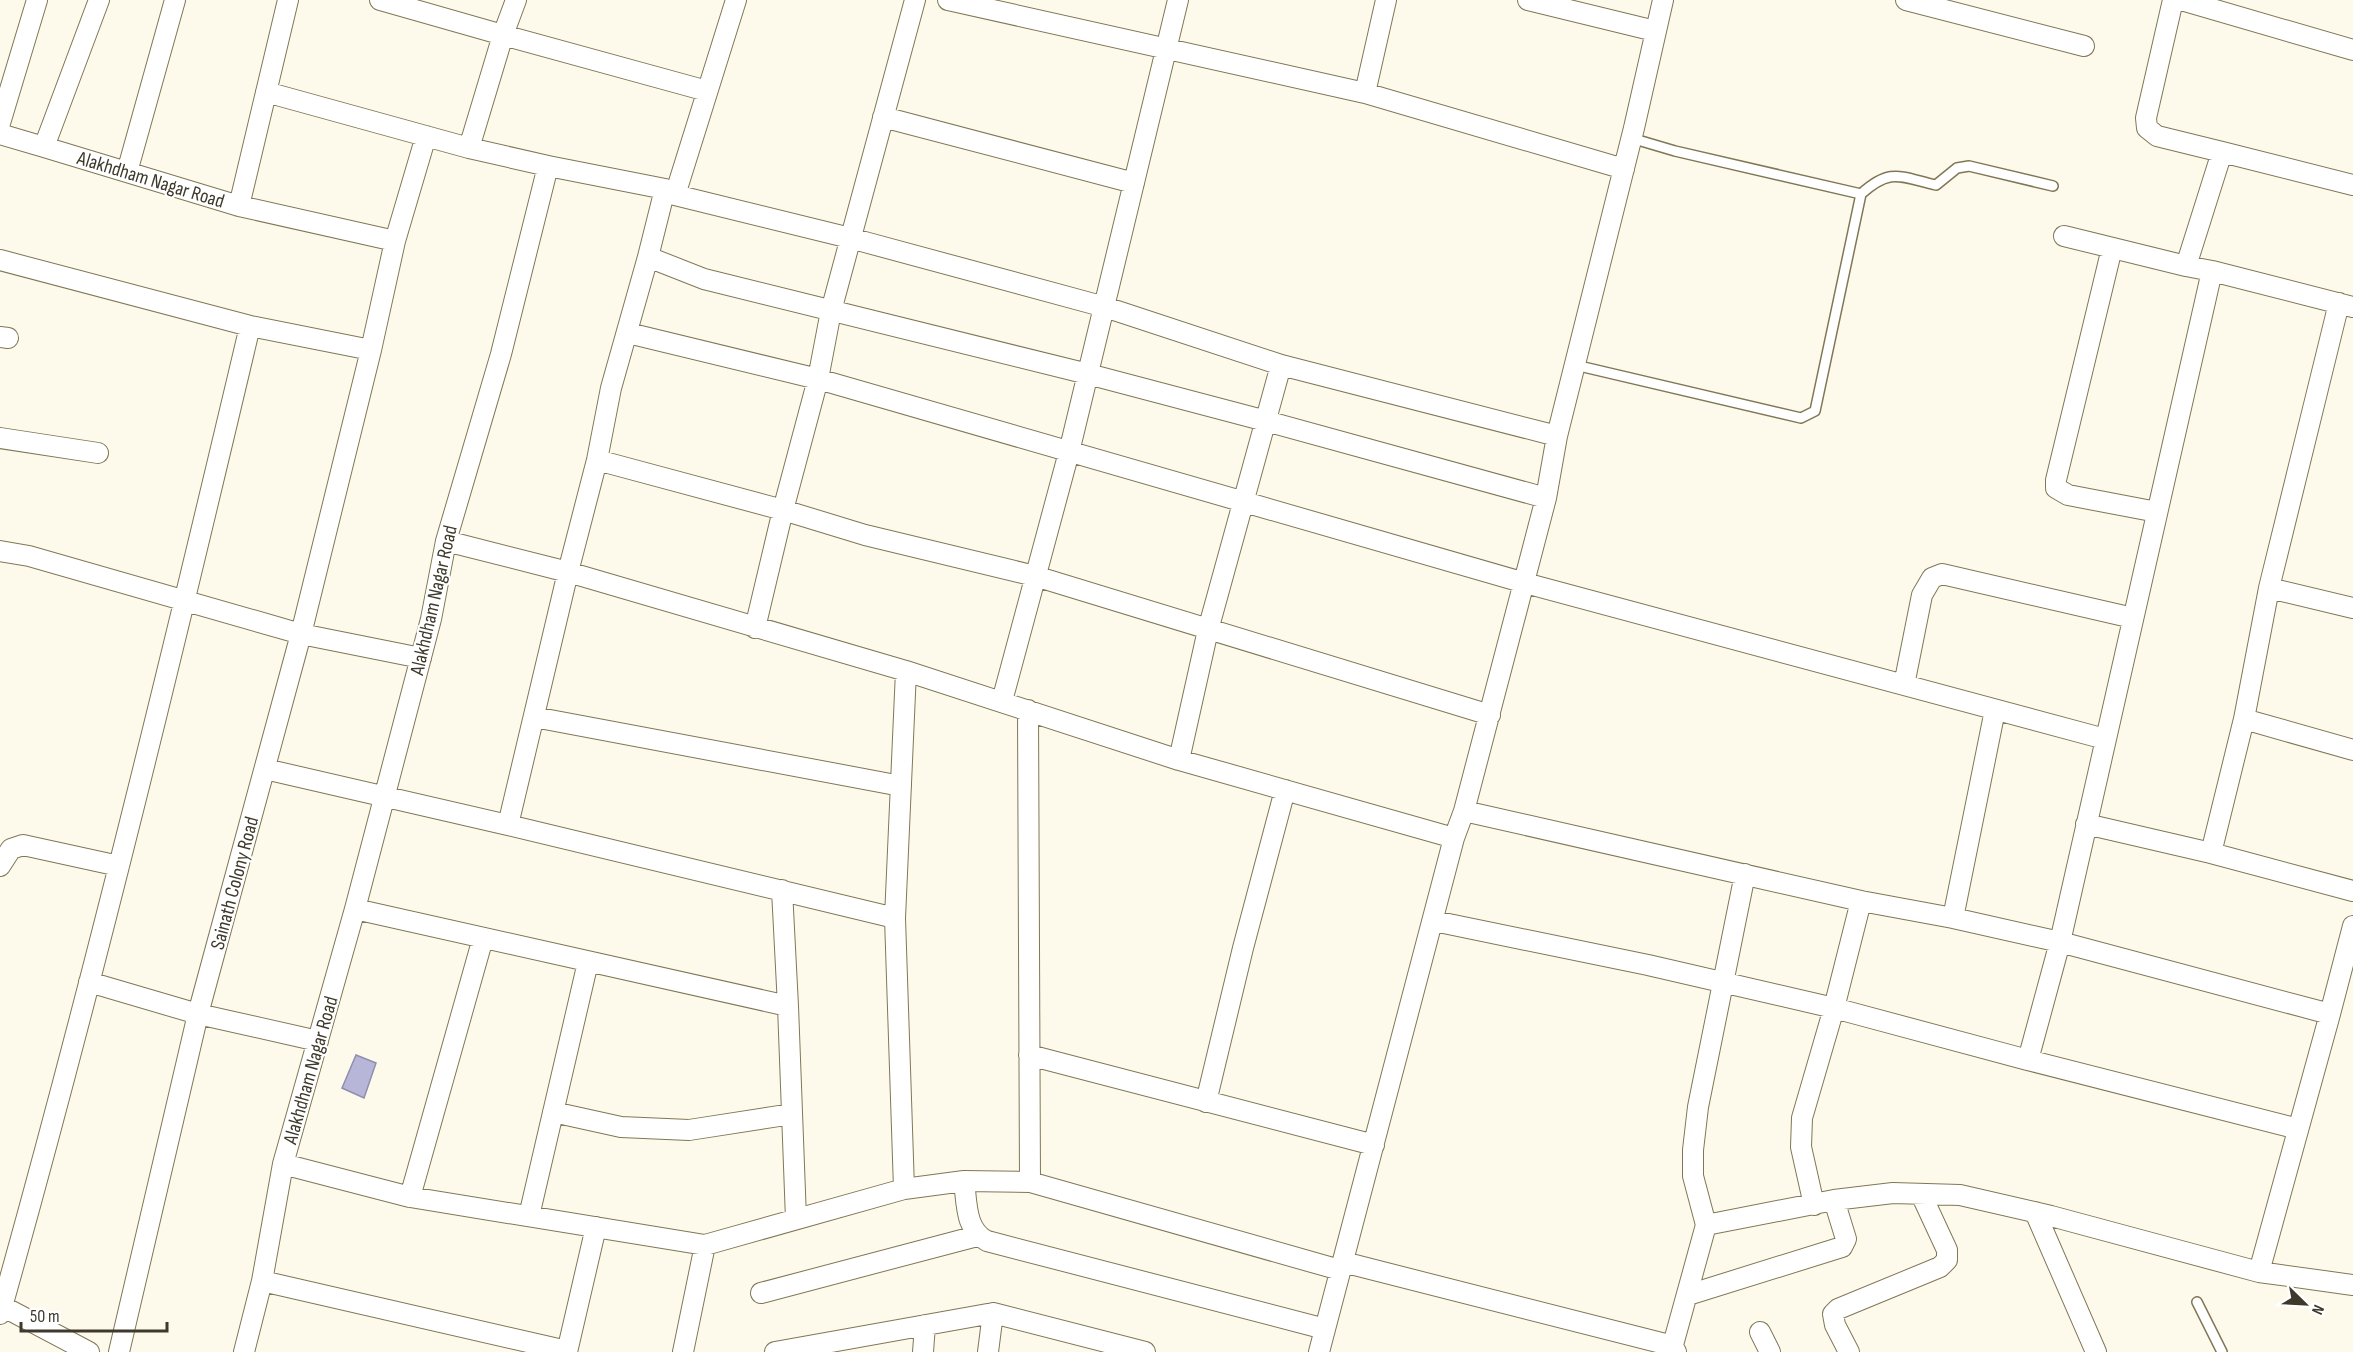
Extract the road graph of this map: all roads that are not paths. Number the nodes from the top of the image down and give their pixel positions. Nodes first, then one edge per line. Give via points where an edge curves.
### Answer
1 (37, 0) edge
2 (99, 0) edge
3 (175, 0) edge
4 (288, 0) edge
5 (380, 0) edge
6 (516, 0) edge
7 (736, 0) edge
8 (915, 0) edge
9 (948, 0) edge
10 (1179, 0) edge
11 (1386, 0) edge
12 (1528, 0) edge
13 (1663, 0) edge
14 (1906, 0) edge
15 (2174, 0) edge
16 (2181, 0) edge
17 (1655, 32) junction
18 (503, 35) junction
19 (2084, 46) dead end
20 (1167, 48) junction
21 (2353, 50) edge
22 (707, 90) junction
23 (266, 92) junction
24 (1365, 93) junction
25 (883, 117) junction
26 (0, 123) edge
27 (0, 134) edge
28 (426, 136) junction
29 (1631, 138) junction
30 (44, 147) junction
31 (469, 148) junction
32 (2222, 152) junction
33 (548, 166) junction
34 (1624, 169) junction
35 (127, 172) junction
36 (1134, 183) junction
37 (2353, 184) edge
38 (2053, 186) dead end
39 (670, 192) junction
40 (1861, 194) junction
41 (239, 206) junction
42 (2064, 236) dead end
43 (850, 238) junction
44 (395, 241) junction
45 (2112, 248) junction
46 (648, 257) junction
47 (11, 263) edge
48 (2186, 266) junction
49 (2212, 271) junction
50 (2346, 305) edge
51 (1105, 307) junction
52 (831, 310) junction
53 (250, 326) junction
54 (628, 333) junction
55 (371, 350) junction
56 (1281, 365) junction
57 (1575, 365) junction
58 (1088, 374) junction
59 (818, 379) junction
60 (1266, 421) junction
61 (1557, 436) junction
62 (0, 438) edge
63 (1069, 452) junction
64 (98, 453) dead end
65 (597, 460) junction
66 (1546, 498) junction
67 (1243, 501) junction
68 (783, 510) junction
69 (2157, 512) junction
70 (446, 541) junction
71 (0, 551) edge
72 (568, 572) junction
73 (1035, 576) junction
74 (1525, 583) junction
75 (2269, 588) junction
76 (185, 601) junction
77 (2353, 608) edge
78 (2133, 618) junction
79 (755, 628) junction
80 (1208, 630) junction
81 (302, 634) junction
82 (421, 658) junction
83 (906, 671) junction
84 (1904, 685) junction
85 (1002, 701) junction
86 (1028, 710) junction
87 (1995, 710) junction
88 (1490, 715) junction
89 (534, 717) junction
90 (2244, 719) junction
91 (2105, 739) junction
92 (2353, 750) edge
93 (1179, 760) junction
94 (265, 769) junction
95 (901, 786) junction
96 (1285, 790) junction
97 (385, 796) junction
98 (1464, 811) junction
99 (2086, 824) junction
100 (508, 825) junction
101 (1454, 838) junction
102 (2211, 853) junction
103 (0, 866) edge
104 (119, 866) junction
105 (1745, 874) junction
106 (782, 891) junction
107 (2353, 891) edge
108 (1860, 901) junction
109 (355, 909) junction
110 (895, 918) junction
111 (1953, 918) junction
112 (1434, 921) junction
113 (2353, 926) edge
114 (483, 938) junction
115 (2060, 942) junction
116 (588, 962) junction
117 (89, 982) junction
118 (1722, 983) junction
119 (788, 1006) junction
120 (1834, 1008) junction
121 (198, 1014) junction
122 (2330, 1014) junction
123 (318, 1041) junction
124 (1029, 1055) junction
125 (2028, 1060) junction
126 (1206, 1102) junction
127 (553, 1112) junction
128 (792, 1114) junction
129 (2298, 1129) junction
130 (1374, 1145) junction
131 (283, 1164) junction
132 (964, 1181) junction
133 (1030, 1182) junction
134 (904, 1189) junction
135 (1921, 1194) junction
136 (410, 1197) junction
137 (1834, 1200) junction
138 (1814, 1205) junction
139 (2035, 1212) junction
140 (529, 1216) junction
141 (796, 1219) junction
142 (1706, 1225) junction
143 (596, 1227) junction
144 (977, 1236) junction
145 (705, 1245) junction
146 (1342, 1266) junction
147 (2259, 1272) junction
148 (262, 1281) junction
149 (2353, 1285) edge
150 (760, 1293) dead end
151 (1688, 1295) junction
152 (2, 1300) edge
153 (2197, 1302) dead end
154 (993, 1313) junction
155 (925, 1325) junction
156 (1325, 1329) junction
157 (1760, 1332) dead end
158 (821, 1348) edge
159 (1674, 1350) edge
160 (567, 1351) edge
161 (89, 1352) edge
162 (119, 1352) edge
163 (244, 1352) edge
164 (683, 1352) edge
165 (775, 1352) edge
166 (923, 1352) edge
167 (988, 1352) edge
168 (1145, 1352) edge
169 (1319, 1352) edge
170 (1770, 1352) edge
171 (1849, 1352) edge
172 (2096, 1352) edge
173 (2222, 1352) edge

1 - 26 street
2 - 30 street
3 - 35 street
4 - 23 street, Alakhdham Nagar Road
5 - 18 street
6 - 18 street
7 - 22 street
8 - 25 street
9 - 20 street
10 - 20 street
11 - 24 street
12 - 17 street
13 - 17 street
14 - 19 street
15 - 32 street via 2146,118 2147,128 2157,136
16 - 21 street
17 - 29 street
18 - 22 street
18 - 31 street
20 - 24 street
20 - 36 street
22 - 39 street
23 - 28 street
23 - 41 street, Alakhdham Nagar Road
24 - 34 street
25 - 36 street
25 - 43 street
27 - 30 street, Alakhdham Nagar Road
28 - 31 street
28 - 44 street, Sainath Colony Road
29 - 34 street
29 - 40 lane
30 - 35 street, Alakhdham Nagar Road
31 - 33 street
32 - 37 street
32 - 48 street
33 - 39 street
33 - 70 street, Alakhdham Nagar Road via 501,354
34 - 57 street
35 - 41 street, Alakhdham Nagar Road
36 - 51 street
38 - 40 lane via 1969,166 1957,168 1936,185 1890,175 1875,181
39 - 43 street
39 - 46 street
40 - 57 lane via 1815,411 1800,418
41 - 44 street
42 - 45 street
43 - 51 street
43 - 52 street
44 - 55 street, Sainath Colony Road
45 - 48 street
45 - 69 street via 2056,488 2068,495
46 - 52 street via 704,279
46 - 54 street
47 - 53 street
48 - 49 street
49 - 50 street
49 - 69 street
50 - 75 street
51 - 56 street
51 - 58 street
52 - 58 street
52 - 59 street
53 - 55 street
53 - 76 street
54 - 59 street
54 - 65 street via 611,388
55 - 81 street, Sainath Colony Road
56 - 60 street
56 - 61 street
57 - 61 street
58 - 60 street
58 - 63 street
59 - 63 street
59 - 68 street
60 - 66 street
60 - 67 street
61 - 66 street
62 - 64 street
63 - 67 street
63 - 73 street
65 - 68 street
65 - 72 street
66 - 74 street
67 - 74 street
67 - 80 street
68 - 73 street via 865,535
68 - 79 street
69 - 78 street
70 - 72 street
70 - 82 street, Alakhdham Nagar Road
71 - 76 street via 30,556
72 - 79 street
72 - 89 street
73 - 80 street
73 - 85 street
74 - 84 street
74 - 88 street
75 - 77 street
75 - 90 street
76 - 81 street
76 - 104 street
78 - 84 street via 1942,574 1932,578 1922,595
78 - 91 street
79 - 83 street
80 - 88 street
80 - 93 street
81 - 82 street
81 - 94 street, Sainath Colony Road
82 - 97 street, Alakhdham Nagar Road
83 - 85 street
83 - 95 street
84 - 87 street
85 - 86 street
86 - 93 street
86 - 124 street
87 - 91 street
87 - 111 street
88 - 98 street
89 - 95 street
89 - 100 street
90 - 92 street
90 - 102 street
91 - 99 street
93 - 96 street
94 - 97 street
94 - 121 street, Sainath Colony Road
95 - 110 street
96 - 101 street
96 - 126 street
97 - 100 street
97 - 109 street, Alakhdham Nagar Road
98 - 101 street
98 - 105 street
99 - 102 street
99 - 115 street
100 - 106 street
101 - 112 street
102 - 107 street
103 - 104 street via 11,849 23,845
104 - 117 street
105 - 108 street
105 - 118 street
106 - 110 street
106 - 119 street
108 - 111 street
108 - 120 street
109 - 114 street
109 - 123 street, Alakhdham Nagar Road
110 - 134 street
111 - 115 street
112 - 118 street
112 - 130 street
113 - 122 street
114 - 116 street
114 - 136 street
115 - 122 street
115 - 125 street
116 - 119 street
116 - 127 street
117 - 121 street
117 - 152 street
118 - 120 street
118 - 142 street via 1693,1150 1693,1176
119 - 128 street
120 - 125 street
120 - 138 street via 1802,1118 1801,1147
121 - 123 street
121 - 162 street, Sainath Colony Road
122 - 129 street
123 - 131 street, Alakhdham Nagar Road
124 - 126 street
124 - 133 street
125 - 129 street
126 - 130 street
127 - 128 street via 621,1127 689,1130
127 - 140 street
128 - 141 street
129 - 147 street
130 - 146 street
131 - 136 street
131 - 148 street, Alakhdham Nagar Road
132 - 133 street
132 - 134 street
132 - 144 street via 971,1227
133 - 146 street
134 - 141 street
135 - 137 street
135 - 139 street via 1960,1195
135 - 171 street via 1947,1250 1947,1260 1940,1267 1838,1309 1833,1320
136 - 140 street
137 - 138 street
137 - 151 street via 1846,1239 1842,1247
138 - 142 street
139 - 147 street
139 - 172 street
140 - 143 street
141 - 145 street
142 - 151 street
143 - 145 street
143 - 160 street
144 - 150 street
144 - 156 street
145 - 164 street
146 - 156 street
146 - 159 street
147 - 149 street
148 - 160 street
148 - 163 street, Alakhdham Nagar Road
151 - 159 street
152 - 161 street
153 - 173 lane
154 - 155 street
154 - 167 street
154 - 168 street
155 - 158 street
155 - 166 street
156 - 169 street
157 - 170 street
158 - 165 street

